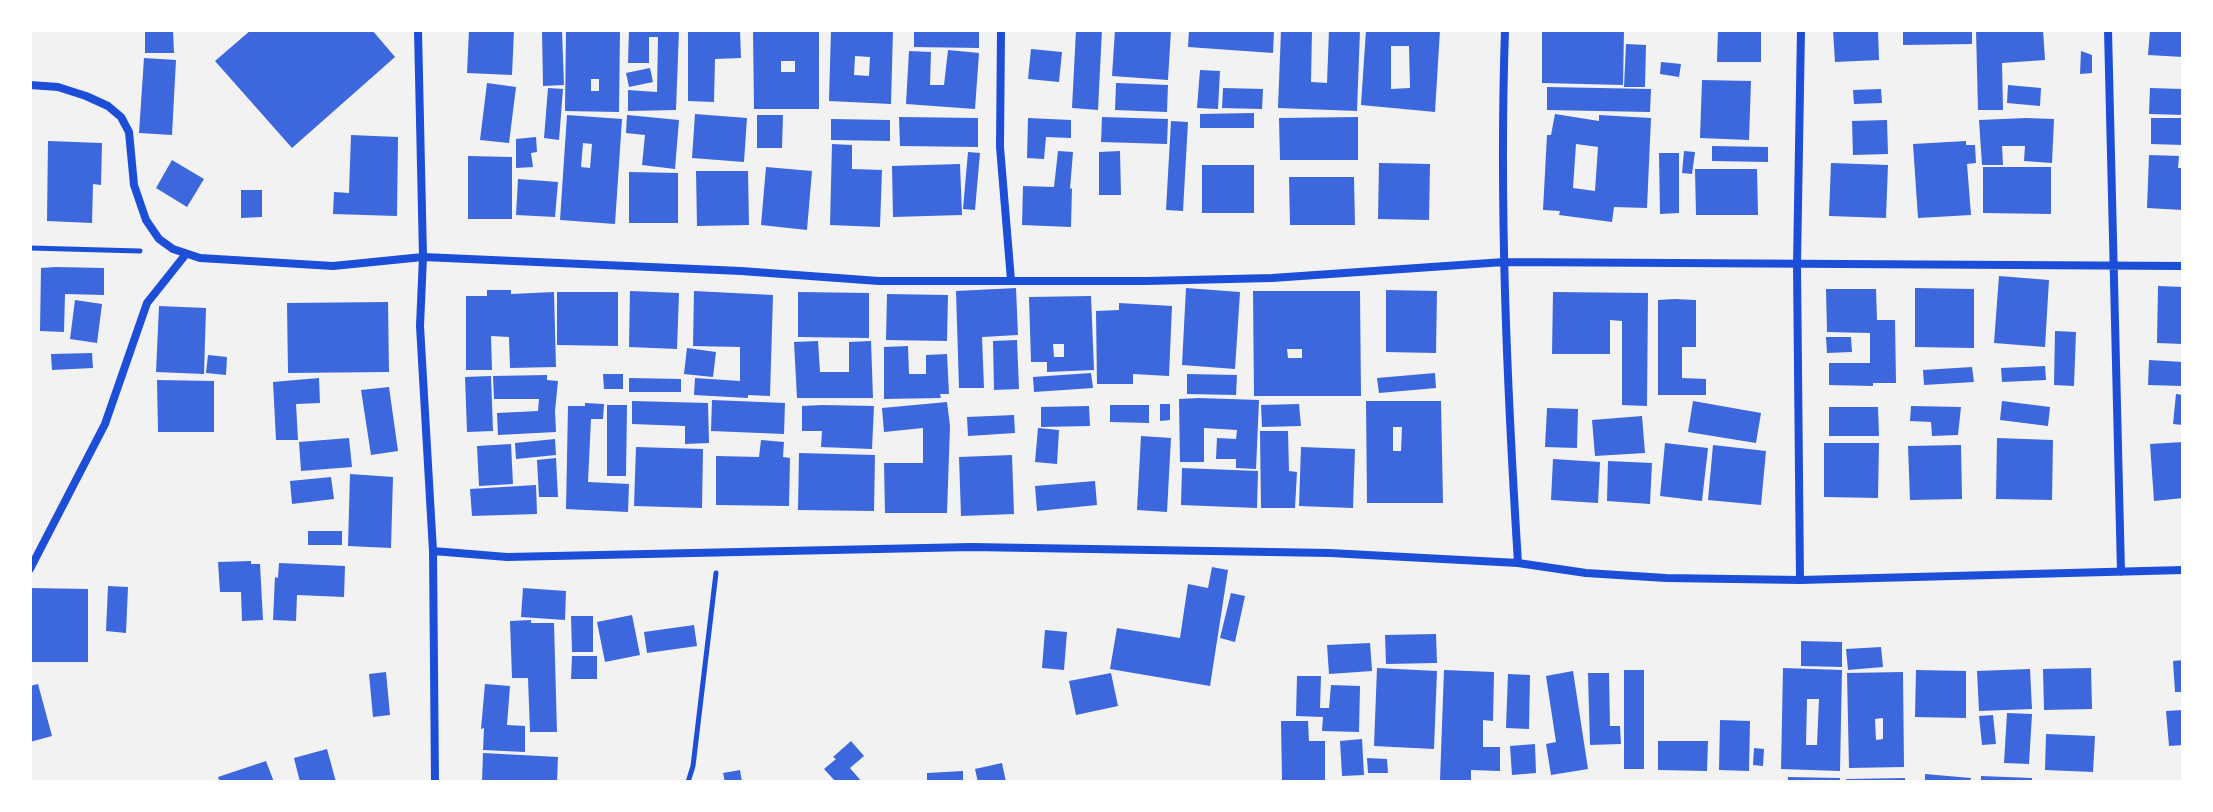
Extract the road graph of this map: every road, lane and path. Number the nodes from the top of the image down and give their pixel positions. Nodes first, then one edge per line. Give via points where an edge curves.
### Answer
1 (418, 30) edge
2 (1001, 30) edge
3 (1505, 30) edge
4 (1801, 30) edge
5 (2108, 30) edge
6 (30, 85) edge
7 (30, 248) edge
8 (173, 249) junction
9 (186, 254) junction
10 (423, 257) junction
11 (1504, 262) junction
12 (1797, 264) junction
13 (2113, 265) junction
14 (2183, 266) edge
15 (1011, 280) junction
16 (433, 551) junction
17 (719, 551) junction
18 (1518, 563) junction
19 (30, 569) edge
20 (2183, 570) edge
21 (2121, 572) junction
22 (1800, 580) junction
23 (435, 782) edge
24 (688, 782) edge

1 - 10 street
2 - 15 street via 1000,147
3 - 11 street
4 - 12 street
5 - 13 street
6 - 8 street via 86,96 121,117 129,132 134,185 146,220
7 - 8 path
8 - 9 street
9 - 10 street via 333,266
9 - 19 street via 147,303 105,424
10 - 15 street via 879,281
10 - 16 street via 420,326
11 - 12 street
11 - 15 street via 1272,278
11 - 18 street
12 - 13 street
12 - 22 street
13 - 14 street
13 - 21 street
16 - 17 street via 507,557
16 - 23 street
17 - 18 street via 1098,548
17 - 24 path
18 - 22 street via 1612,575
20 - 21 street
21 - 22 street

